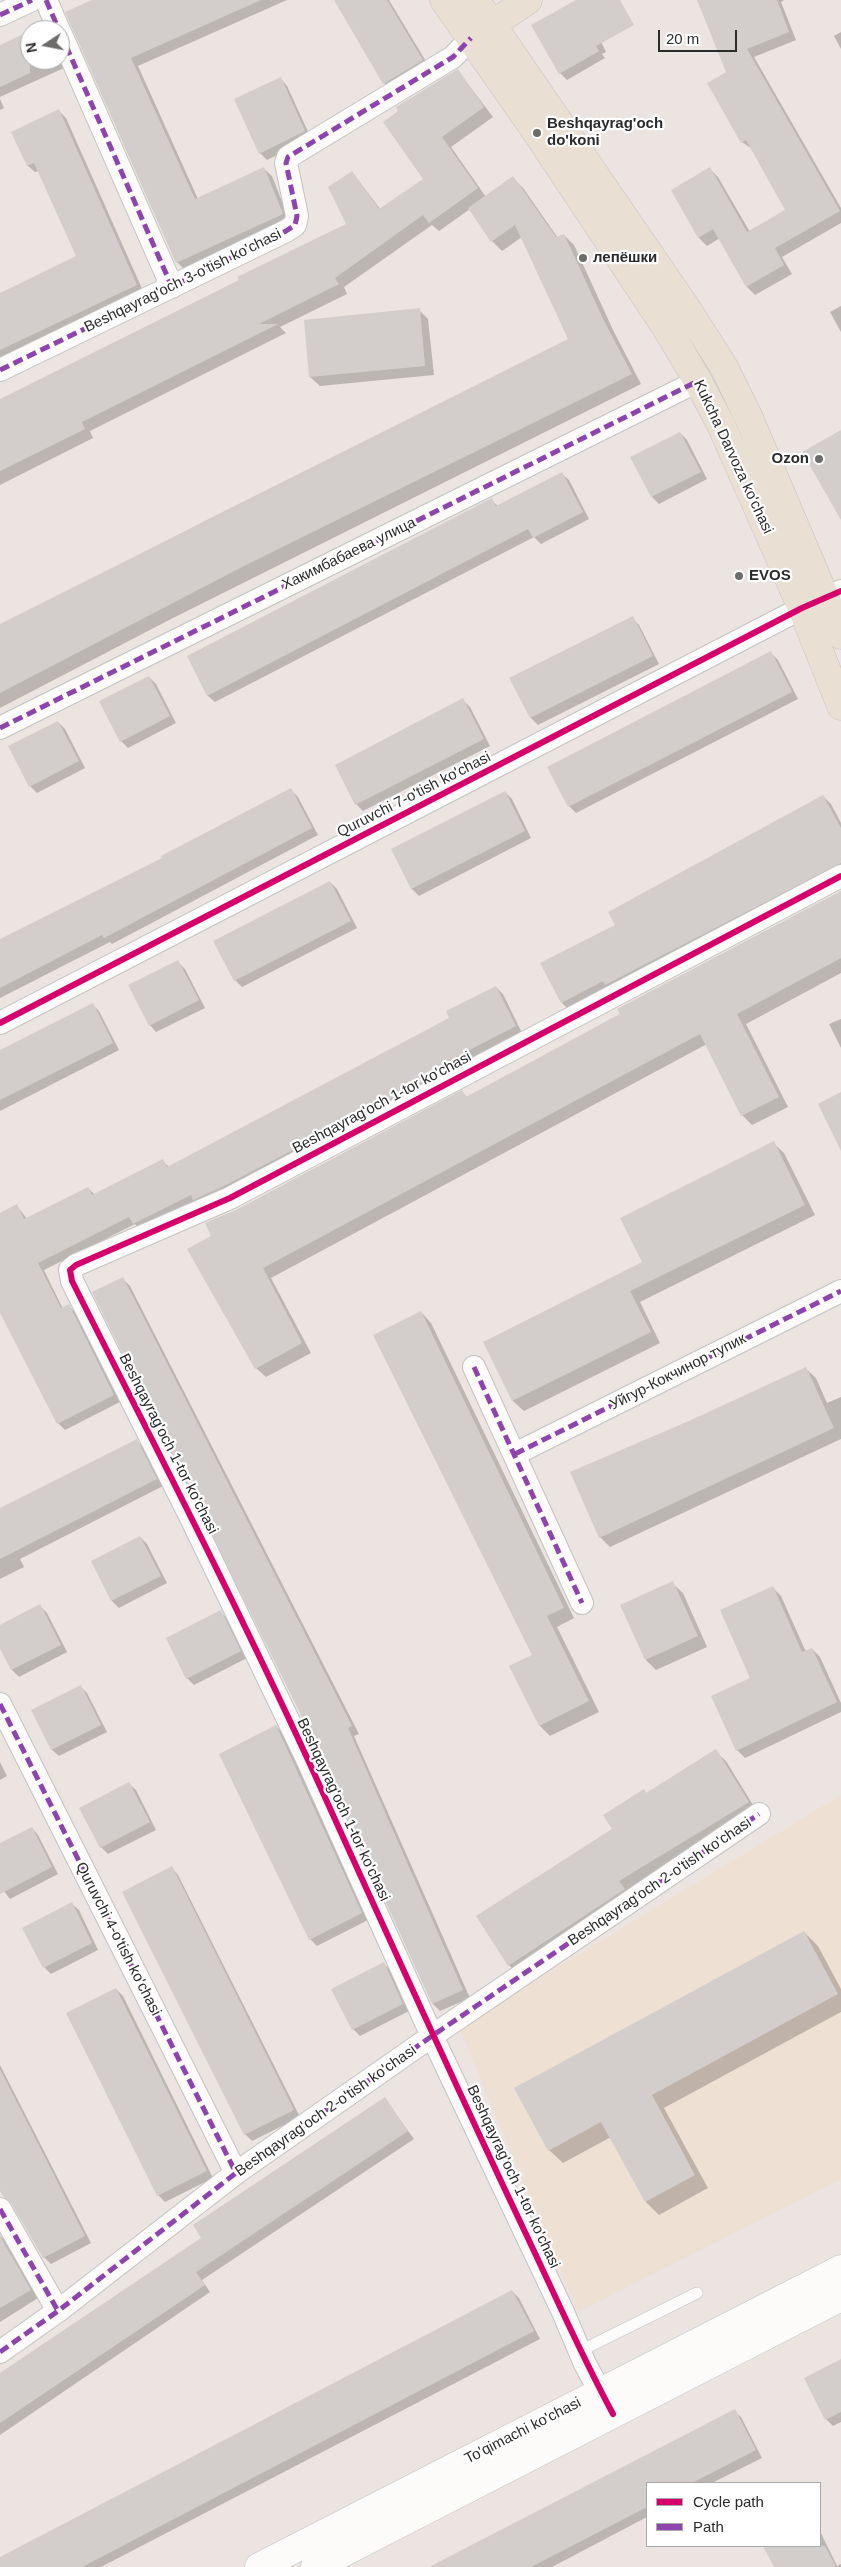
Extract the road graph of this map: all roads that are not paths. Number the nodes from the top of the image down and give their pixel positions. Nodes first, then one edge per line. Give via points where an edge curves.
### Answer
1 (32, 0) edge
2 (46, 0) edge
3 (444, 0) edge
4 (528, 0) edge
5 (478, 1) edge
6 (0, 15) edge
7 (55, 20) edge
8 (481, 32) junction
9 (70, 54) edge
10 (172, 287) junction
11 (0, 370) edge
12 (698, 381) junction
13 (823, 599) edge
14 (841, 635) edge
15 (841, 706) edge
16 (0, 728) edge
17 (841, 876) edge
18 (0, 1023) edge
19 (841, 1291) edge
20 (474, 1367) dead end
21 (515, 1454) junction
22 (582, 1603) dead end
23 (0, 1704) edge
24 (760, 1814) dead end
25 (432, 2036) junction
26 (236, 2174) junction
27 (0, 2209) edge
28 (841, 2269) edge
29 (697, 2293) dead end
30 (841, 2297) edge
31 (58, 2312) junction
32 (580, 2351) junction
33 (0, 2352) edge
34 (607, 2403) junction
35 (259, 2567) edge
36 (316, 2567) edge

1 - 6 street
2 - 7 street
3 - 8 main road, Kukcha Darvoza ko'chasi
4 - 8 main road
5 - 8 main road, Kukcha Darvoza ko'chasi
8 - 10 street, Beshqayrag'och 3-o'tish ko'chasi via 453,57 288,157 286,163 298,216 295,225
8 - 12 main road, Kukcha Darvoza ko'chasi
8 - 13 main road, Kukcha Darvoza ko'chasi via 687,309 724,367 749,418
9 - 10 street
10 - 11 street, Beshqayrag'och 3-o'tish ko'chasi
12 - 13 main road, Kukcha Darvoza ko'chasi
12 - 16 street, Хакимбабаева улица
13 - 14 main road, Kukcha Darvoza ko'chasi
13 - 15 main road, Kukcha Darvoza ko'chasi
13 - 18 street, Quruvchi 7-o'tish ko'chasi
17 - 25 street, Beshqayrag'och 1-tor ko'chasi via 230,1198 70,1270 72,1281 307,1758
19 - 21 street, Уйгур-Кокчинор тупик
20 - 21 street
21 - 22 street
23 - 26 street, Quruvchi 4-o'tish ko'chasi
24 - 25 street, Beshqayrag'och 2-o'tish ko'chasi
25 - 26 street, Beshqayrag'och 2-o'tish ko'chasi
25 - 32 street, Beshqayrag'och 1-tor ko'chasi
26 - 31 street, Beshqayrag'och 2-o'tish ko'chasi
27 - 31 street
28 - 34 main road, To'qimachi ko'chasi
29 - 32 lane
30 - 34 main road, To'qimachi ko'chasi
31 - 33 street, Beshqayrag'och 2-o'tish ko'chasi
32 - 34 street, Beshqayrag'och 1-tor ko'chasi
34 - 35 main road, To'qimachi ko'chasi
34 - 36 main road, To'qimachi ko'chasi

